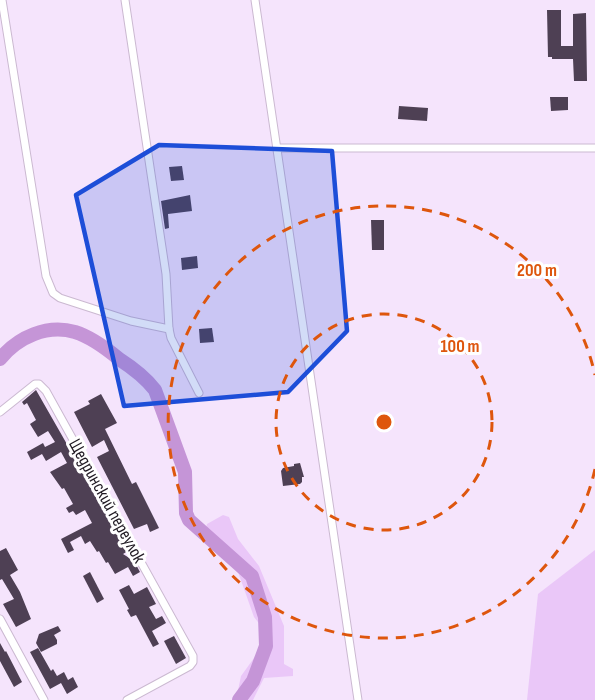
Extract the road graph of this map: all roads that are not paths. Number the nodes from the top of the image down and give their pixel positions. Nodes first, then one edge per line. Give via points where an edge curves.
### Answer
1 (2, 0) edge
2 (125, 0) edge
3 (255, 0) edge
4 (277, 148) junction
5 (595, 148) edge
6 (169, 329) junction
7 (199, 393) dead end
8 (0, 412) edge
9 (0, 619) edge
10 (44, 700) edge
11 (127, 700) edge
12 (358, 700) edge

1 - 6 street via 43,259 53,293 131,321
2 - 6 street via 166,274
3 - 4 street
4 - 5 street
4 - 12 street
6 - 7 street
8 - 11 street, Щедринский переулок via 35,384 46,391 193,656 193,662
9 - 10 street

